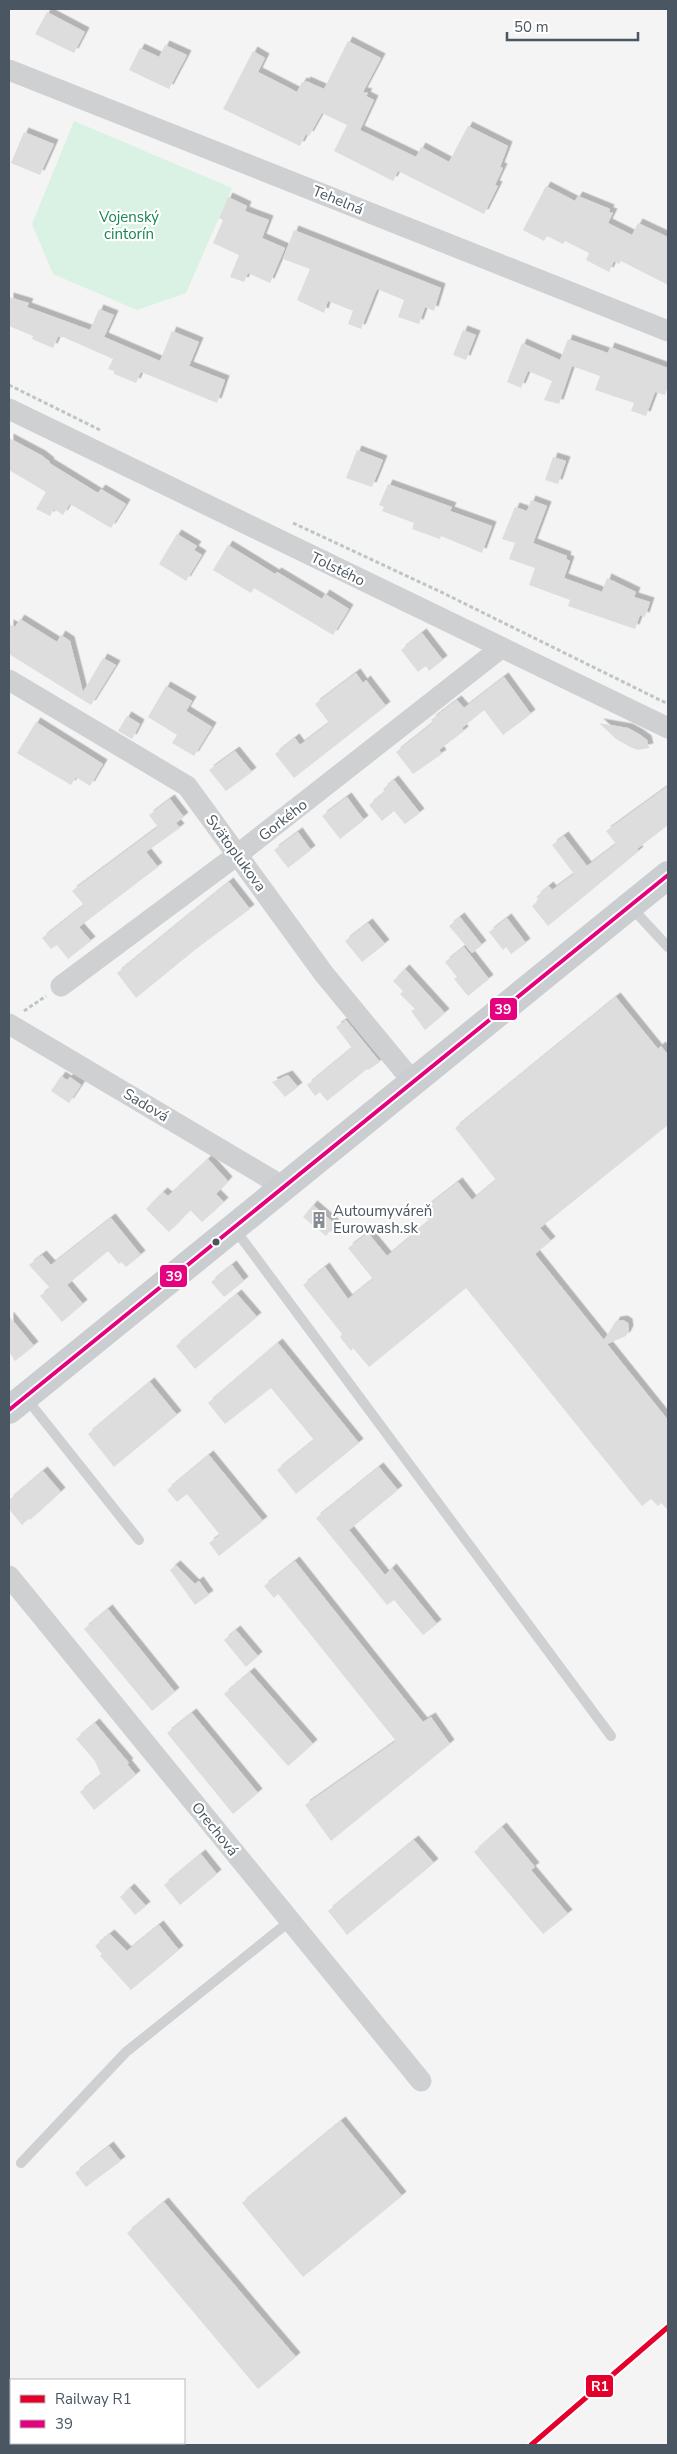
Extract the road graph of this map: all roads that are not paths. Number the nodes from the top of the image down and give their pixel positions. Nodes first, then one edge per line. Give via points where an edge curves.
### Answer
1 (9, 70) edge
2 (668, 331) edge
3 (9, 409) edge
4 (501, 648) junction
5 (9, 680) edge
6 (668, 728) edge
7 (237, 855) junction
8 (668, 875) edge
9 (630, 907) junction
10 (668, 947) edge
11 (61, 986) road end
12 (9, 1024) edge
13 (414, 1082) junction
14 (284, 1187) junction
15 (233, 1227) junction
16 (17, 1403) edge
17 (139, 1540) dead end
18 (9, 1576) edge
19 (611, 1736) dead end
20 (290, 1921) junction
21 (421, 2082) dead end
22 (21, 2163) dead end

1 - 2 street, Tehelná
3 - 4 street, Tolstého
4 - 6 street, Tolstého
4 - 7 street, Gorkého
5 - 7 street, Svätoplukova via 187,786
7 - 11 street, Gorkého
7 - 13 street, Svätoplukova via 324,974
8 - 9 main road
9 - 10 lane
9 - 13 main road
12 - 14 street, Sadová
13 - 14 main road
14 - 15 main road
15 - 16 main road
15 - 19 lane
16 - 17 lane
18 - 20 street, Orechová
20 - 21 street, Orechová
20 - 22 lane via 126,2052

